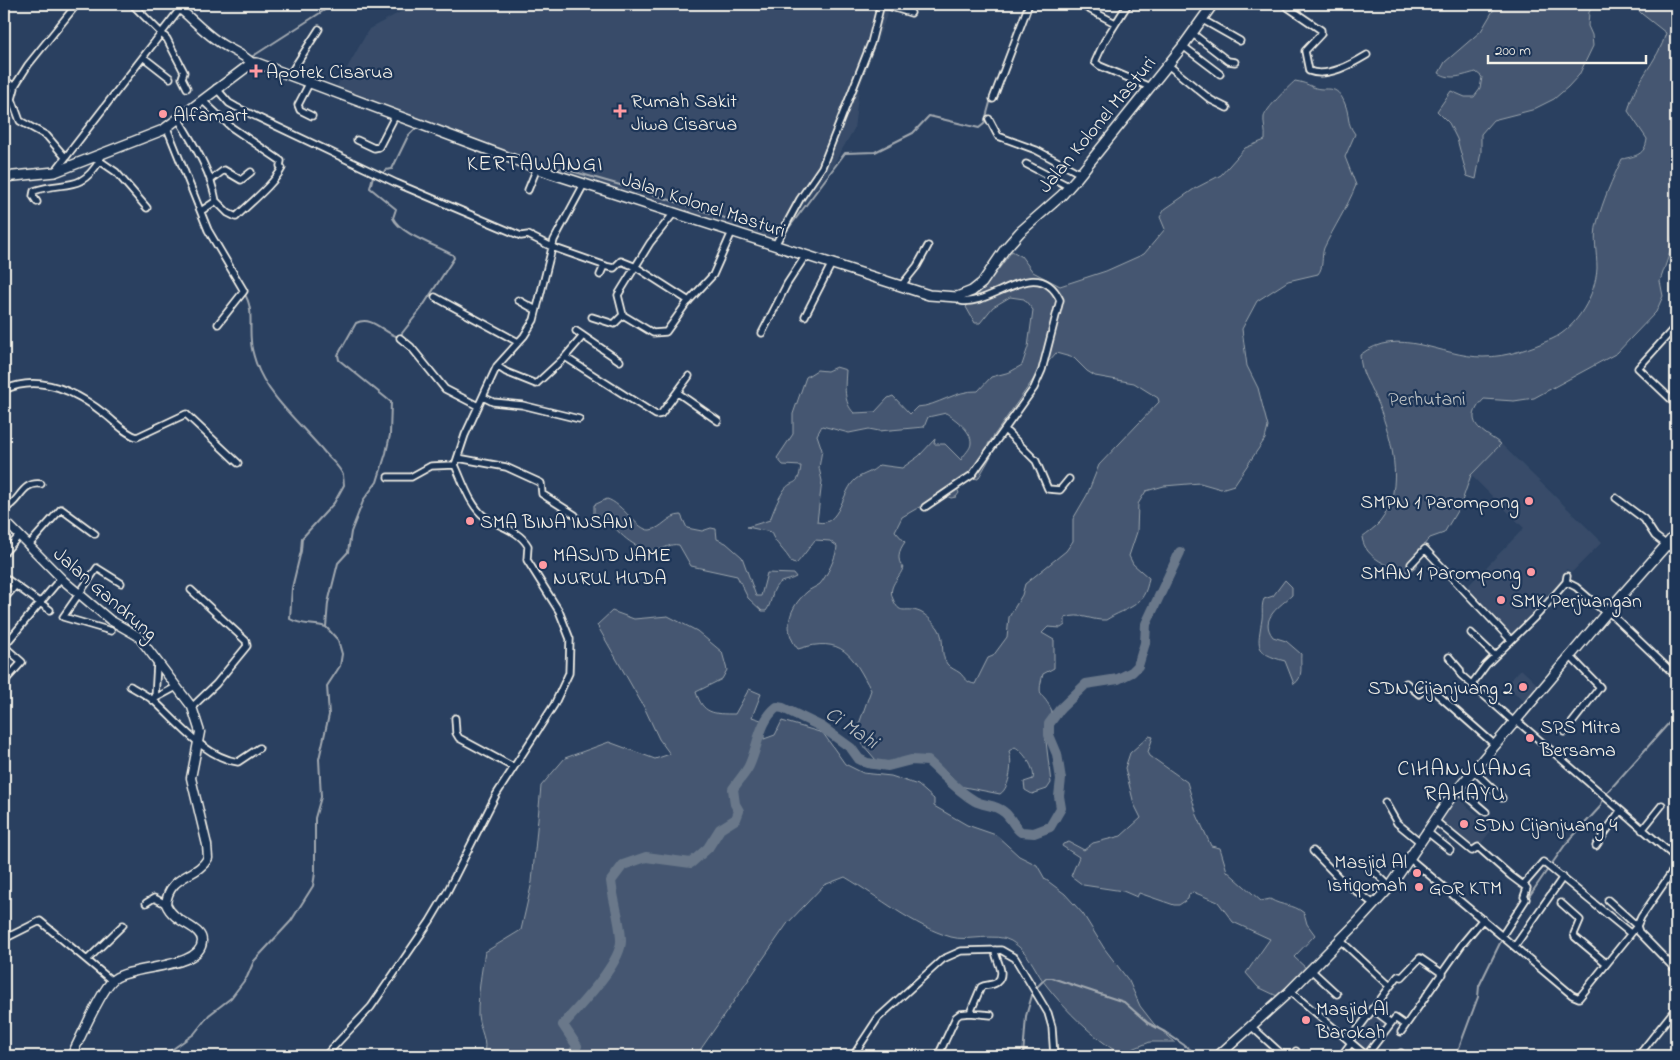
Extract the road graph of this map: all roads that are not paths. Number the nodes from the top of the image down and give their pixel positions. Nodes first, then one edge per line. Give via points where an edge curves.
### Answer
1 (77, 4) edge
2 (132, 4) edge
3 (1029, 4) edge
4 (1128, 4) edge
5 (1213, 4) edge
6 (1283, 4) edge
7 (881, 5) edge
8 (181, 6) edge
9 (1085, 7) dead end
10 (911, 13) dead end
11 (1203, 20) junction
12 (1115, 23) junction
13 (319, 29) dead end
14 (162, 34) junction
15 (1193, 34) junction
16 (1240, 41) dead end
17 (1183, 46) junction
18 (1367, 55) dead end
19 (143, 57) junction
20 (250, 61) junction
21 (1235, 62) dead end
22 (1168, 66) junction
23 (290, 74) junction
24 (1220, 74) dead end
25 (170, 78) dead end
26 (4, 79) edge
27 (310, 82) junction
28 (14, 87) junction
29 (1150, 87) junction
30 (187, 88) dead end
31 (216, 88) junction
32 (993, 99) dead end
33 (202, 100) junction
34 (1227, 108) dead end
35 (312, 116) dead end
36 (395, 116) junction
37 (989, 119) dead end
38 (179, 120) junction
39 (167, 128) junction
40 (357, 140) dead end
41 (66, 158) junction
42 (97, 158) junction
43 (1026, 164) dead end
44 (537, 168) junction
45 (55, 172) junction
46 (251, 172) dead end
47 (1081, 174) junction
48 (4, 178) edge
49 (212, 179) junction
50 (584, 184) junction
51 (1070, 187) junction
52 (528, 190) dead end
53 (216, 201) junction
54 (37, 202) dead end
55 (147, 208) dead end
56 (201, 211) junction
57 (674, 213) junction
58 (732, 232) junction
59 (775, 245) junction
60 (928, 246) dead end
61 (552, 247) junction
62 (806, 255) junction
63 (832, 263) junction
64 (606, 266) junction
65 (636, 267) junction
66 (600, 275) dead end
67 (901, 286) junction
68 (434, 297) dead end
69 (957, 297) junction
70 (518, 300) dead end
71 (689, 301) junction
72 (536, 310) junction
73 (623, 315) junction
74 (805, 316) dead end
75 (592, 317) dead end
76 (218, 324) dead end
77 (1676, 326) edge
78 (576, 331) dead end
79 (762, 333) dead end
80 (583, 336) junction
81 (400, 338) dead end
82 (518, 342) junction
83 (565, 357) junction
84 (620, 361) dead end
85 (497, 366) junction
86 (689, 376) dead end
87 (4, 390) edge
88 (678, 393) junction
89 (483, 397) junction
90 (1676, 404) edge
91 (478, 406) junction
92 (579, 419) dead end
93 (718, 421) dead end
94 (1005, 430) junction
95 (458, 458) junction
96 (238, 463) dead end
97 (455, 465) junction
98 (388, 477) dead end
99 (1069, 479) dead end
100 (41, 484) dead end
101 (1616, 498) dead end
102 (925, 507) dead end
103 (4, 509) edge
104 (575, 515) dead end
105 (4, 520) edge
106 (95, 534) dead end
107 (1676, 534) edge
108 (18, 537) junction
109 (1667, 545) junction
110 (28, 546) junction
111 (1676, 552) edge
112 (4, 553) edge
113 (1411, 564) dead end
114 (4, 577) edge
115 (61, 578) junction
116 (121, 583) dead end
117 (15, 586) junction
118 (191, 590) dead end
119 (77, 592) junction
120 (4, 599) edge
121 (39, 603) junction
122 (50, 610) dead end
123 (1607, 612) junction
124 (111, 632) dead end
125 (1471, 632) dead end
126 (1511, 640) junction
127 (4, 646) edge
128 (1495, 656) junction
129 (1570, 656) junction
130 (1450, 657) dead end
131 (157, 663) junction
132 (1676, 676) edge
133 (4, 682) edge
134 (1406, 683) dead end
135 (1472, 684) junction
136 (130, 686) dead end
137 (176, 687) junction
138 (154, 700) junction
139 (192, 707) junction
140 (455, 718) dead end
141 (1515, 721) junction
142 (1565, 732) dead end
143 (199, 740) junction
144 (1495, 745) junction
145 (259, 748) dead end
146 (513, 767) junction
147 (1473, 770) junction
148 (1458, 788) junction
149 (1502, 798) dead end
150 (1385, 802) dead end
151 (1662, 805) dead end
152 (1620, 811) junction
153 (1486, 812) dead end
154 (1434, 820) junction
155 (1642, 830) junction
156 (1426, 831) junction
157 (1420, 841) junction
158 (1596, 846) dead end
159 (1450, 850) dead end
160 (1313, 851) dead end
161 (1409, 858) junction
162 (1676, 858) edge
163 (1368, 865) dead end
164 (1676, 866) edge
165 (1563, 877) junction
166 (1524, 884) junction
167 (1390, 887) junction
168 (1608, 900) dead end
169 (146, 903) dead end
170 (1561, 903) dead end
171 (166, 904) junction
172 (1374, 904) junction
173 (1482, 920) junction
174 (123, 925) dead end
175 (1637, 926) junction
176 (1630, 933) junction
177 (1502, 936) junction
178 (4, 939) edge
179 (1340, 940) junction
180 (1515, 946) junction
181 (994, 950) junction
182 (87, 960) junction
183 (1606, 963) junction
184 (1311, 970) junction
185 (1676, 970) edge
186 (1443, 974) junction
187 (112, 981) junction
188 (1390, 986) junction
189 (1290, 991) junction
190 (1337, 994) dead end
191 (1676, 1008) edge
192 (1372, 1009) junction
193 (970, 1013) junction
194 (991, 1015) dead end
195 (1391, 1023) junction
196 (1405, 1026) junction
197 (1252, 1027) junction
198 (1401, 1032) dead end
199 (1350, 1042) junction
200 (71, 1056) edge
201 (324, 1056) edge
202 (853, 1056) edge
203 (938, 1056) edge
204 (1054, 1056) edge
205 (1218, 1056) edge
206 (1284, 1056) edge
207 (1341, 1056) edge
208 (1367, 1056) edge
209 (1638, 1056) edge

1 - 28 street
2 - 14 street
3 - 32 street
4 - 12 street
5 - 11 main road, Jalan Kolonel Masturi
6 - 18 street via 1322,30 1305,51 1309,71 1339,69
7 - 10 street
7 - 59 street via 861,70 822,167
8 - 14 street
8 - 20 street via 214,39
9 - 12 street
11 - 15 main road, Jalan Kolonel Masturi
11 - 16 street
12 - 29 street via 1095,62
13 - 23 street
14 - 19 street
14 - 30 street via 173,47
15 - 17 main road, Jalan Kolonel Masturi
15 - 21 street via 1228,61
17 - 22 main road, Jalan Kolonel Masturi
17 - 24 street
19 - 25 street
19 - 41 street
20 - 23 main road, Jalan Kolonel Masturi
20 - 31 main road
22 - 29 main road, Jalan Kolonel Masturi
22 - 34 street via 1211,100
23 - 27 main road, Jalan Kolonel Masturi
26 - 28 street
27 - 35 street via 298,105 300,110
27 - 36 main road, Jalan Kolonel Masturi
28 - 41 street via 12,99 20,121 47,136
29 - 47 main road, Jalan Kolonel Masturi
31 - 33 main road
31 - 61 street via 236,107 396,183
33 - 38 main road
33 - 53 street via 231,127 282,162 274,181 236,216
36 - 40 street via 380,147 374,148
36 - 44 main road, Jalan Kolonel Masturi
37 - 47 street via 998,136 1036,150
38 - 39 main road
38 - 49 street via 200,152
39 - 42 main road
39 - 56 street
41 - 45 street
42 - 45 main road
42 - 54 street via 94,172 83,181 34,190
42 - 55 street via 116,172
43 - 51 street
44 - 50 main road, Jalan Kolonel Masturi
44 - 52 street
45 - 48 main road
46 - 49 street via 241,180 224,170
47 - 51 main road, Jalan Kolonel Masturi
49 - 53 street
50 - 57 main road, Jalan Kolonel Masturi
50 - 61 street
51 - 69 main road, Jalan Kolonel Masturi via 1020,232 982,283
53 - 56 street
56 - 76 street via 210,235 244,292
57 - 58 main road, Jalan Kolonel Masturi
57 - 65 street
58 - 59 main road, Jalan Kolonel Masturi
58 - 71 street via 713,275
59 - 62 main road, Jalan Kolonel Masturi
60 - 67 street
61 - 64 street
61 - 72 street
62 - 63 main road, Jalan Kolonel Masturi
62 - 79 street
63 - 67 main road, Jalan Kolonel Masturi
63 - 74 street
64 - 65 street via 614,268 622,261
64 - 66 street
65 - 71 street
65 - 73 street via 618,295
67 - 69 main road, Jalan Kolonel Masturi via 940,298
68 - 82 street
69 - 94 street via 961,302 972,301 1031,281 1047,285 1060,300 1039,379
70 - 72 street
71 - 73 street via 666,332 658,334
72 - 82 street via 530,328
73 - 75 street via 614,324
77 - 90 street via 1638,368
78 - 80 street
80 - 83 street
80 - 84 street
81 - 91 street via 446,389
82 - 85 street
83 - 85 street via 536,384
83 - 88 street via 652,413 661,414
85 - 89 street
86 - 88 street
87 - 96 street via 39,382 63,389 87,400 128,433 138,437 186,414
88 - 93 street
89 - 91 street
89 - 92 street
91 - 95 street
94 - 99 street via 1036,461 1048,489 1060,490
94 - 102 street via 972,475
95 - 97 street
95 - 104 street via 506,467 541,483 542,494
97 - 98 street via 431,466 411,477
97 - 146 street via 478,509 512,531 528,546 527,560 559,611 570,639 569,673 554,705
100 - 103 street via 26,487 12,505
101 - 109 street via 1644,519 1649,530
105 - 108 street, Jalan Gandrung
106 - 110 street via 61,509
107 - 109 main road
108 - 110 street, Jalan Gandrung
108 - 112 street
109 - 111 street
109 - 123 main road
110 - 115 street, Jalan Gandrung
113 - 126 street via 1425,549
114 - 117 street
115 - 119 street, Jalan Gandrung
115 - 121 street
116 - 119 street via 96,568
117 - 120 street
117 - 121 street
118 - 139 street via 248,646
119 - 124 street via 62,617
119 - 131 street, Jalan Gandrung via 110,620 138,636
121 - 122 street
121 - 127 street
123 - 126 street via 1567,579 1540,613
123 - 129 main road
123 - 132 street
125 - 128 street
126 - 128 street
127 - 133 street via 22,662
128 - 135 street
129 - 141 main road
129 - 142 street via 1600,686
130 - 135 street via 1461,676
131 - 137 street, Jalan Gandrung
131 - 138 street
134 - 144 street via 1419,694 1428,686
135 - 141 street
136 - 138 street
137 - 138 street
137 - 139 street, Jalan Gandrung
138 - 143 street
139 - 143 street, Jalan Gandrung via 199,726
140 - 146 street via 456,733 460,738
141 - 144 main road
141 - 152 street
143 - 145 street via 224,759 238,762
143 - 171 street, Jalan Gandrung via 191,778 208,858 202,866 174,884
144 - 147 main road
146 - 201 street via 430,921 372,1007
147 - 148 main road
147 - 149 street
148 - 153 street
148 - 154 main road
150 - 157 street via 1397,823
151 - 155 street
152 - 155 street
152 - 158 street
154 - 156 main road
154 - 166 street via 1468,849 1472,851 1478,847 1510,876
155 - 162 street
156 - 157 main road
156 - 159 street
157 - 161 main road
160 - 172 street via 1341,880
161 - 167 main road
161 - 173 street
163 - 167 street
164 - 175 street
165 - 166 street via 1543,862
165 - 176 street
165 - 180 street
166 - 177 street via 1528,888 1526,899
167 - 172 main road
168 - 175 street
169 - 171 street via 154,898
170 - 183 street via 1580,920 1574,937
171 - 187 street via 170,914 199,933 200,945 182,962 144,969
172 - 179 main road
173 - 177 street
173 - 186 street
174 - 182 street
175 - 176 street
175 - 185 street
176 - 183 street
177 - 180 street
178 - 182 street via 40,921
179 - 184 main road
179 - 188 street
180 - 183 street via 1578,998
181 - 193 street via 1001,968 999,980 981,988
181 - 202 street via 961,951 942,959 878,1018
181 - 204 street via 1014,958 1048,1013
182 - 187 street
184 - 189 main road
184 - 190 street
186 - 188 street via 1421,958
186 - 196 street
187 - 200 street
188 - 192 street
189 - 197 main road
189 - 199 street
191 - 209 street
192 - 195 street
192 - 199 street
193 - 194 street
193 - 203 street via 956,1017
195 - 196 street via 1395,1018
195 - 208 street
196 - 198 street
197 - 205 main road
197 - 206 street
199 - 207 street
199 - 208 street

